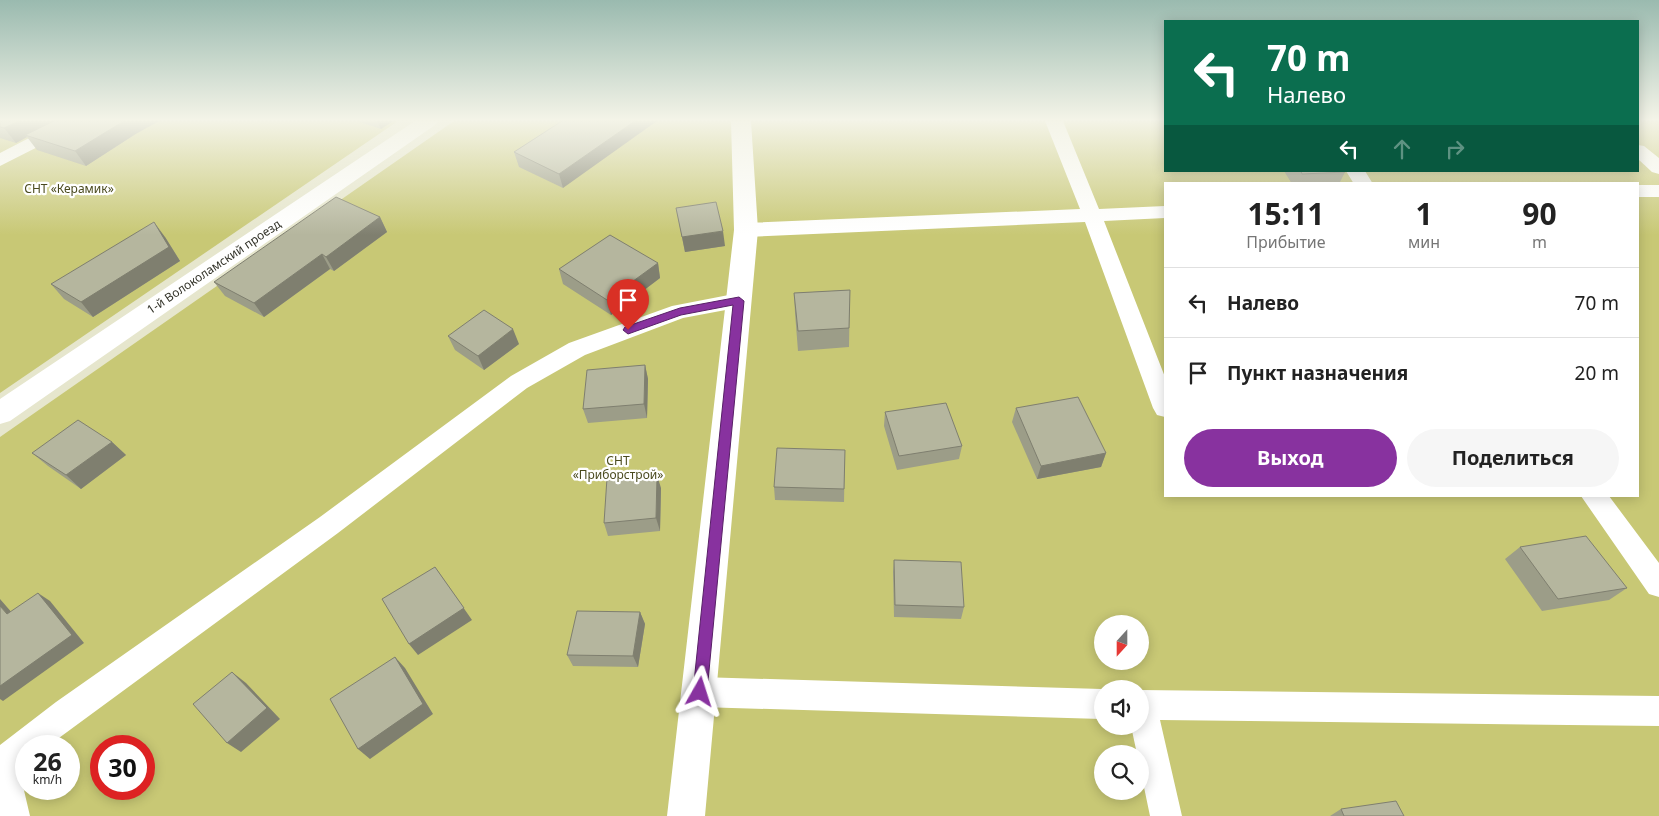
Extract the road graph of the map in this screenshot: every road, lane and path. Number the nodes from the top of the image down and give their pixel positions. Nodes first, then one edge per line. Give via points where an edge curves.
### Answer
1 (372, 159) edge
2 (743, 159) edge
3 (1069, 159) edge
4 (1649, 159) edge
5 (1659, 168) edge
6 (1639, 191) edge
7 (1659, 191) edge
8 (1164, 212) edge
9 (1093, 217) junction
10 (746, 230) junction
11 (739, 301) junction
12 (1164, 405) edge
13 (0, 413) edge
14 (1595, 497) edge
15 (1659, 585) edge
16 (700, 692) junction
17 (1094, 704) edge
18 (1149, 705) edge
19 (1659, 711) edge
20 (1148, 735) edge
21 (1, 764) edge
22 (14, 816) edge
23 (686, 816) edge
24 (1166, 816) edge

1 - 13 street, 1-й Волоколамский проезд
2 - 10 street
3 - 9 lane
4 - 5 lane
6 - 7 lane
8 - 9 lane
9 - 10 lane
9 - 12 lane
10 - 11 street
11 - 16 street
11 - 21 lane via 680,311 577,349 518,382 329,525
14 - 15 lane
16 - 17 lane
16 - 23 street
18 - 19 lane
20 - 24 lane
21 - 22 lane

